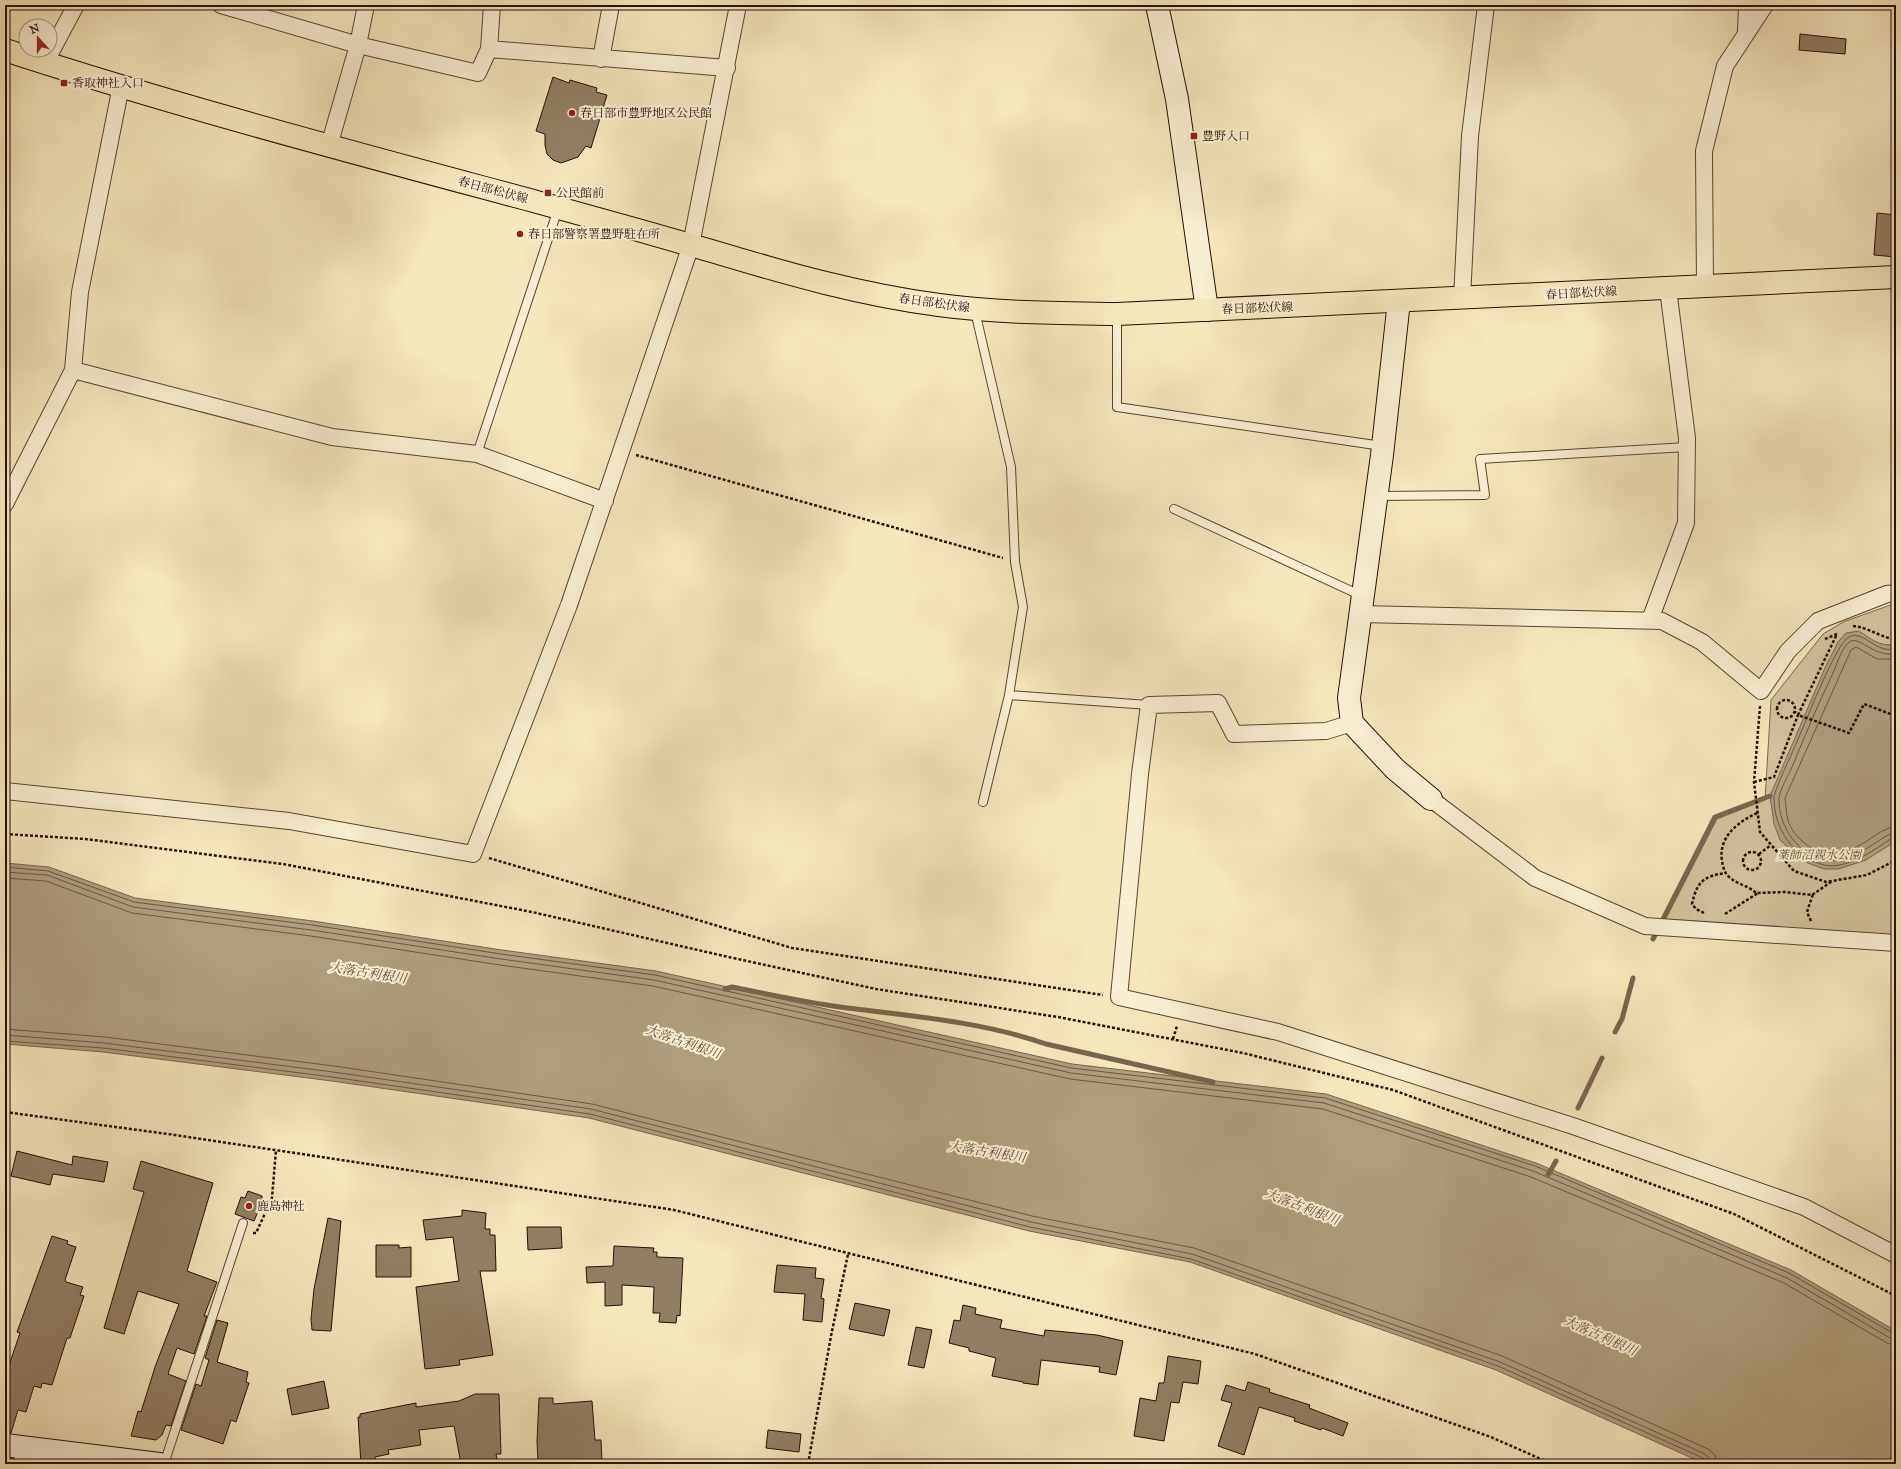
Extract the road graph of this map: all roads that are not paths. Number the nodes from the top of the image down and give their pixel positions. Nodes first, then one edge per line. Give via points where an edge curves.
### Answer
1 (76, 5) edge
2 (221, 5) edge
3 (366, 5) edge
4 (492, 5) edge
5 (611, 5) edge
6 (738, 5) edge
7 (1157, 5) edge
8 (1486, 5) edge
9 (1747, 5) edge
10 (1765, 5) edge
11 (237, 7) edge
12 (1745, 36) junction
13 (358, 45) junction
14 (489, 49) junction
15 (5, 50) edge
16 (601, 59) junction
17 (45, 63) junction
18 (727, 68) junction
19 (121, 86) junction
20 (329, 146) junction
21 (558, 208) junction
22 (691, 245) junction
23 (1896, 277) edge
24 (1705, 287) junction
25 (1668, 289) junction
26 (1462, 299) junction
27 (1399, 301) junction
28 (974, 309) junction
29 (1207, 310) junction
30 (1117, 314) junction
31 (73, 370) junction
32 (1382, 446) junction
33 (1687, 447) junction
34 (476, 454) junction
35 (1376, 496) junction
36 (605, 501) junction
37 (5, 504) edge
38 (1174, 509) dead end
39 (1896, 593) edge
40 (1361, 605) junction
41 (1650, 620) junction
42 (1009, 695) junction
43 (1149, 705) junction
44 (1352, 723) junction
45 (5, 791) edge
46 (1431, 799) joint
47 (983, 802) dead end
48 (1896, 942) edge
49 (242, 1227) road end
50 (1896, 1255) edge
51 (17, 1452) edge
52 (159, 1464) edge
53 (164, 1464) edge

1 - 17 street
2 - 11 street
3 - 13 street
4 - 14 street
5 - 16 street
6 - 18 street
7 - 29 street via 1177,99
8 - 26 street via 1470,136
9 - 12 street
10 - 12 street
11 - 13 street
12 - 24 street via 1725,66 1704,151
13 - 14 street via 478,73
13 - 20 street
14 - 16 street
15 - 17 main road, 春日部松伏線
16 - 18 street
17 - 19 main road, 春日部松伏線
18 - 22 street
19 - 20 main road, 春日部松伏線
19 - 31 street via 80,292
20 - 21 main road, 春日部松伏線
21 - 22 main road, 春日部松伏線
21 - 34 lane
22 - 28 main road, 春日部松伏線 via 806,279 906,300
22 - 36 street
23 - 24 main road, 春日部松伏線
24 - 25 main road, 春日部松伏線
25 - 26 main road, 春日部松伏線
25 - 33 street
26 - 27 main road, 春日部松伏線
27 - 29 main road, 春日部松伏線
27 - 32 street
28 - 30 main road, 春日部松伏線
28 - 42 lane via 1011,466 1015,562 1023,607
29 - 30 main road, 春日部松伏線
30 - 32 lane via 1117,407
31 - 34 street via 332,437
31 - 37 street
32 - 35 street
33 - 35 lane via 1480,459 1485,495
33 - 41 street via 1686,523
34 - 36 street
35 - 40 street
36 - 45 street via 569,605 473,854 289,821
38 - 40 lane
39 - 41 street via 1887,594 1818,621 1788,650 1761,691 1702,642 1662,621
40 - 41 street
40 - 44 street via 1349,698
42 - 43 lane
42 - 47 lane
43 - 44 street via 1218,703 1234,734 1326,731
43 - 50 street via 1118,997 1278,1032 1573,1126 1804,1207
44 - 46 street via 1395,769
46 - 48 street via 1535,878 1647,926
49 - 53 lane
51 - 52 street

